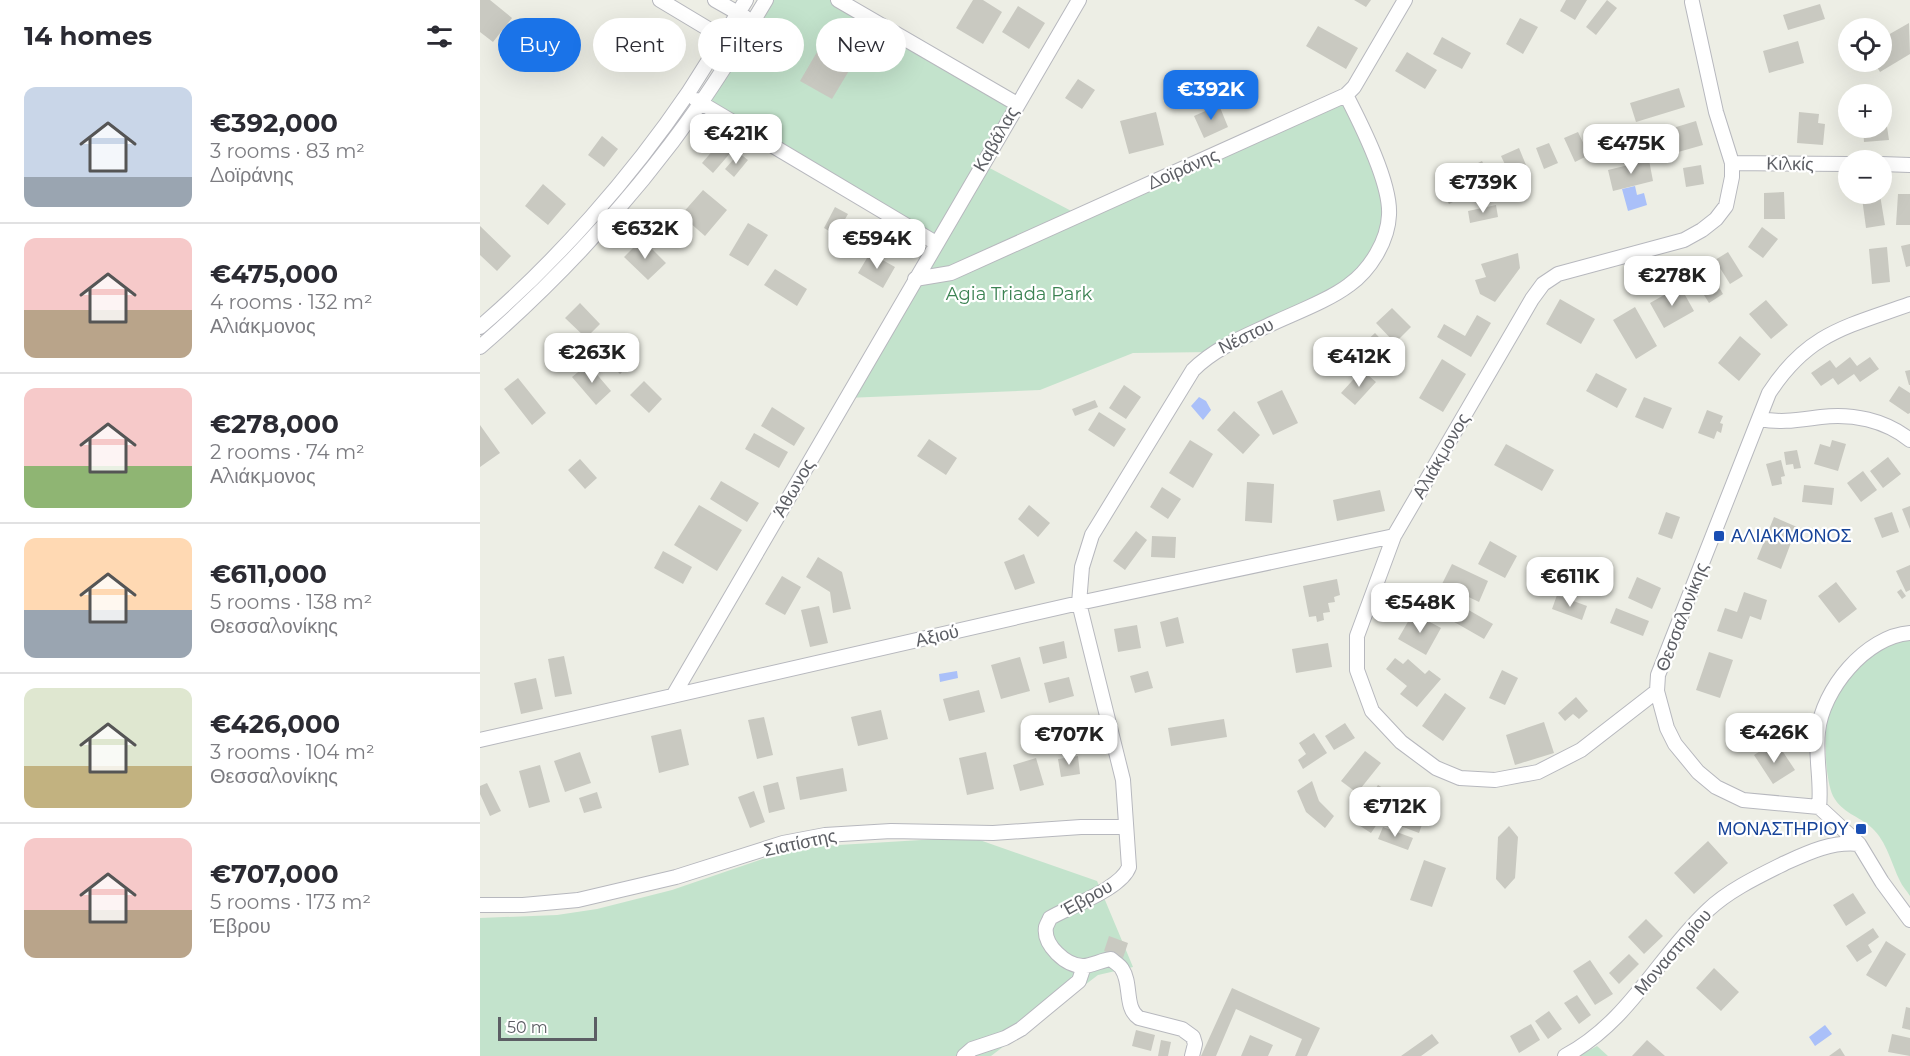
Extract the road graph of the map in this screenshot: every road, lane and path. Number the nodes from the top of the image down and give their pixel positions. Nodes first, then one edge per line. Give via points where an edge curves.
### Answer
1 (660, 0) edge
2 (716, 0) edge
3 (746, 0) edge
4 (766, 0) edge
5 (838, 0) edge
6 (1079, 0) edge
7 (1405, 0) edge
8 (1691, 1) edge
9 (738, 13) junction
10 (735, 18) edge
11 (746, 18) edge
12 (755, 18) edge
13 (698, 22) edge
14 (701, 72) edge
15 (721, 72) edge
16 (687, 94) junction
17 (1346, 95) junction
18 (701, 104) junction
19 (1017, 104) junction
20 (1732, 163) junction
21 (1838, 164) edge
22 (1892, 165) edge
23 (1910, 165) edge
24 (936, 243) junction
25 (915, 279) junction
26 (1910, 304) edge
27 (480, 327) edge
28 (480, 347) edge
29 (1759, 419) junction
30 (1910, 440) edge
31 (1394, 536) junction
32 (1079, 603) junction
33 (1910, 633) edge
34 (1657, 691) junction
35 (673, 696) junction
36 (480, 740) edge
37 (1819, 807) junction
38 (1126, 827) junction
39 (1859, 844) junction
40 (480, 905) edge
41 (1910, 920) edge
42 (1084, 966) junction
43 (964, 1056) edge
44 (1192, 1056) edge
45 (1565, 1056) edge

1 - 13 street
2 - 9 street
3 - 9 street
4 - 12 street
5 - 19 street
6 - 19 street, Καβάλας
7 - 17 street, Δοϊράνης
8 - 20 street, Αλιάκμονος
9 - 10 street
9 - 11 street
14 - 16 street
15 - 18 street
16 - 18 street
16 - 27 street via 630,171 589,218
17 - 25 street, Δοϊράνης via 951,273
17 - 32 street, Νέστου via 1369,141 1387,198 1389,215 1381,244 1362,273 1343,290 1214,352 1193,370 1092,536 1082,567
18 - 24 street
18 - 28 street via 601,230
19 - 24 street, Καβάλας
20 - 21 street, Κιλκίς
20 - 31 street, Αλιάκμονος via 1726,206 1702,230 1684,240 1558,274 1543,284
22 - 23 street
24 - 25 street, Καβάλας
25 - 35 street, Άθωνος
26 - 29 street, Θεσσαλονίκης via 1834,331 1812,345 1781,375
29 - 30 street via 1785,422 1854,417 1886,424
29 - 34 street, Θεσσαλονίκης via 1658,675
31 - 32 street, Αξιού
31 - 34 street, Αλιάκμονος via 1357,636 1357,670 1372,711 1401,742 1436,768 1460,778 1495,780 1538,772 1581,750
32 - 35 street, Αξιού
32 - 38 street, Έβρου via 1123,780
33 - 37 street via 1892,636 1872,648 1831,693 1818,733
34 - 37 street, Θεσσαλονίκης via 1662,716 1675,744 1716,787 1743,800
35 - 36 street, Αξιού
37 - 39 street
38 - 40 street, Σιατίστης via 825,835 578,900
38 - 42 street, Έβρου via 1126,875 1050,918 1046,928 1047,939 1058,955 1071,964
39 - 41 street
39 - 45 street, Μοναστηρίου via 1845,842 1808,852 1720,900 1688,931 1622,1013 1584,1046
42 - 43 street via 1079,981 1022,1029
42 - 44 street via 1111,959 1122,968 1133,1014 1188,1032 1195,1044

